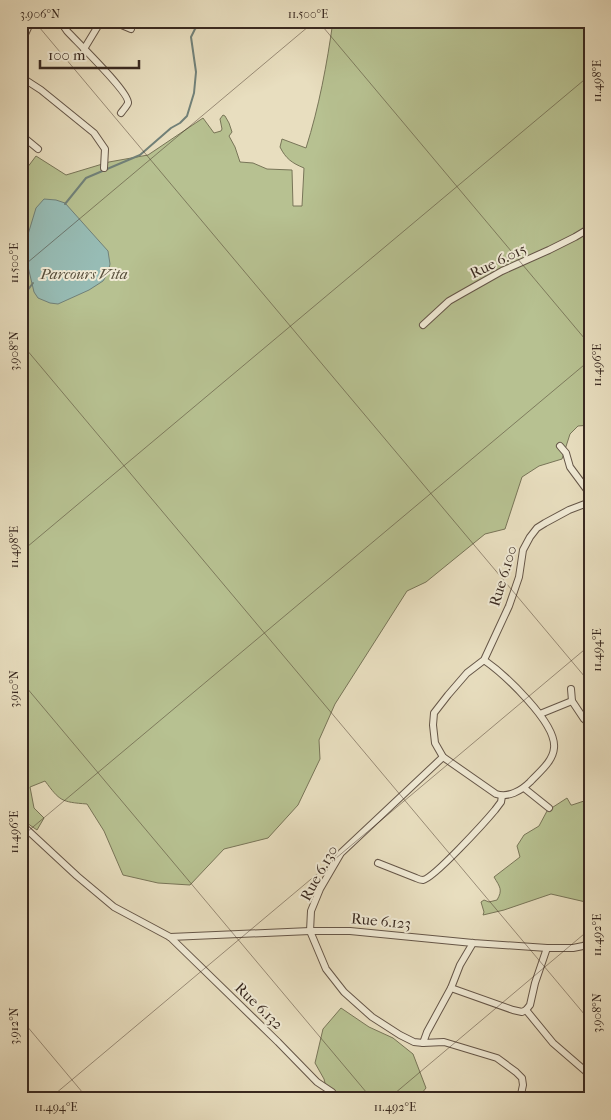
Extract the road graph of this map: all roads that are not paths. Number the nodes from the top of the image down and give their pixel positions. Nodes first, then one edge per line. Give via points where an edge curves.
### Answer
1 (31, 21) edge
2 (60, 21) edge
3 (101, 21) edge
4 (112, 21) edge
5 (131, 29) dead end
6 (21, 43) edge
7 (84, 49) junction
8 (21, 77) edge
9 (121, 113) dead end
10 (21, 136) edge
11 (38, 149) dead end
12 (104, 168) dead end
13 (590, 228) edge
14 (423, 325) dead end
15 (560, 446) dead end
16 (590, 494) edge
17 (590, 502) edge
18 (484, 660) junction
19 (571, 689) dead end
20 (572, 701) junction
21 (540, 714) junction
22 (590, 724) edge
23 (443, 757) junction
24 (524, 788) junction
25 (502, 796) junction
26 (549, 808) dead end
27 (22, 825) edge
28 (378, 863) dead end
29 (310, 931) junction
30 (170, 936) junction
31 (473, 943) junction
32 (590, 943) edge
33 (546, 948) junction
34 (450, 988) junction
35 (526, 1010) junction
36 (423, 1043) junction
37 (590, 1075) edge
38 (332, 1092) dead end
39 (520, 1099) edge

1 - 6 street
2 - 7 street
3 - 7 street
4 - 5 street
7 - 9 street via 121,88 128,100
8 - 12 street via 94,133 105,149
10 - 11 street
13 - 14 street, Rue 6.015 via 463,292 442,306
15 - 16 street via 570,467
17 - 18 street, Rue 6.100 via 545,522 530,537 523,550 512,598
18 - 21 street via 498,670
18 - 23 street via 467,673 434,713 435,743
19 - 20 street
20 - 21 street
20 - 22 street
21 - 24 street via 553,736 554,748 550,760
23 - 25 street
23 - 29 street, Rue 6.130 via 341,854 320,889 312,911
24 - 25 street
24 - 26 street
25 - 28 street via 495,810 425,880
27 - 30 street via 114,907
29 - 30 street, Rue 6.123
29 - 31 street, Rue 6.123 via 350,930
29 - 36 street via 326,969 344,992 372,1017 400,1035
30 - 38 street, Rue 6.132 via 317,1082
31 - 33 street, Rue 6.123
31 - 34 street
32 - 33 street, Rue 6.123 via 573,948
33 - 35 street
34 - 35 street via 513,1010
34 - 36 street
35 - 37 street via 553,1043
36 - 39 street via 444,1042 497,1058 522,1078

